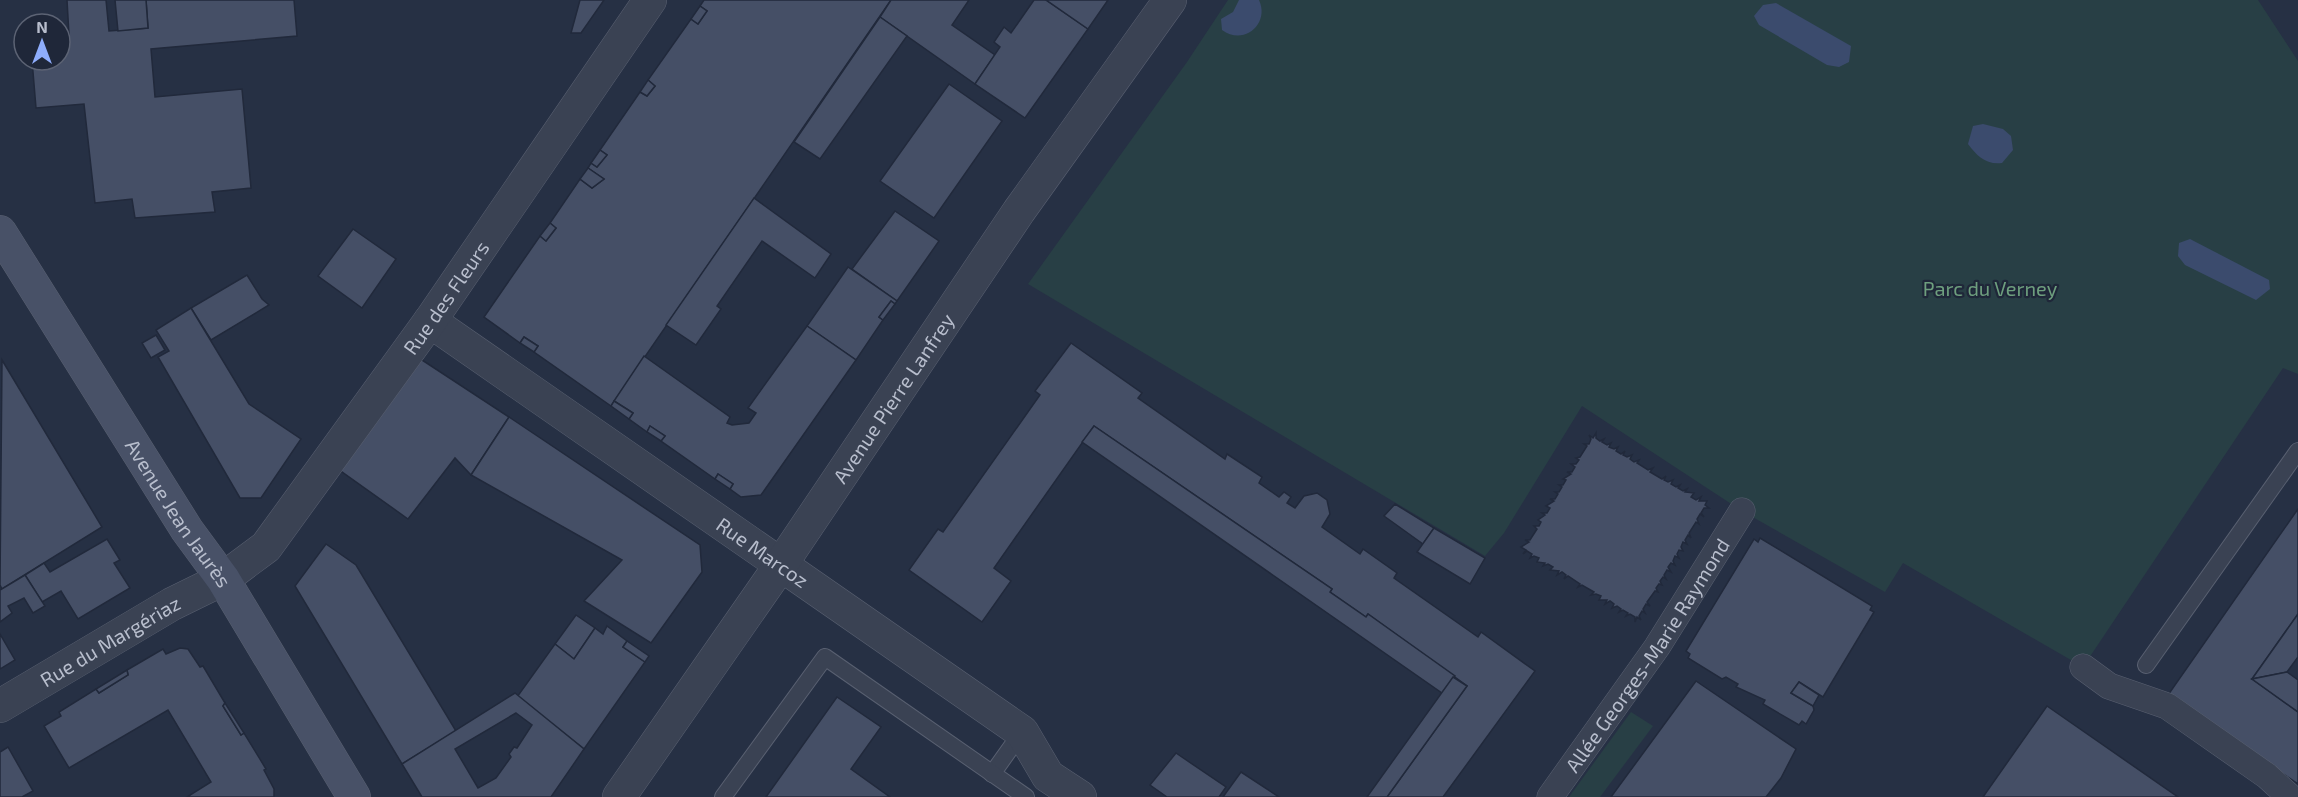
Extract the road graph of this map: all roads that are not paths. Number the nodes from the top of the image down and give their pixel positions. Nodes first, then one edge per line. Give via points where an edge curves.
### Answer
1 (651, 0) edge
2 (1170, 0) edge
3 (0, 232) edge
4 (430, 321) junction
5 (2298, 451) edge
6 (1742, 511) dead end
7 (782, 563) junction
8 (223, 579) junction
9 (2146, 665) dead end
10 (2083, 668) dead end
11 (0, 706) edge
12 (1022, 732) junction
13 (992, 774) junction
14 (351, 796) edge
15 (619, 797) edge
16 (723, 797) edge
17 (1026, 797) edge
18 (1080, 797) edge
19 (1550, 797) edge
20 (2290, 797) edge

1 - 4 street, Rue des Fleurs
2 - 7 street, Avenue Pierre Lanfrey via 1019,211
3 - 8 main road, Avenue Jean Jaurès via 187,531
4 - 7 street, Rue Marcoz
4 - 8 street, Rue des Fleurs via 266,547
5 - 9 lane
6 - 19 street, Allée Georges-Marie Raymond via 1657,647
7 - 12 street, Rue Marcoz
7 - 15 street, Avenue Pierre Lanfrey
8 - 11 street, Rue du Margériaz via 172,604
8 - 14 main road, Avenue Jean Jaurès
10 - 20 street via 2109,686 2167,706
12 - 13 lane
12 - 18 street, Rue Marcoz via 1048,777
13 - 16 lane via 825,657
13 - 17 lane

